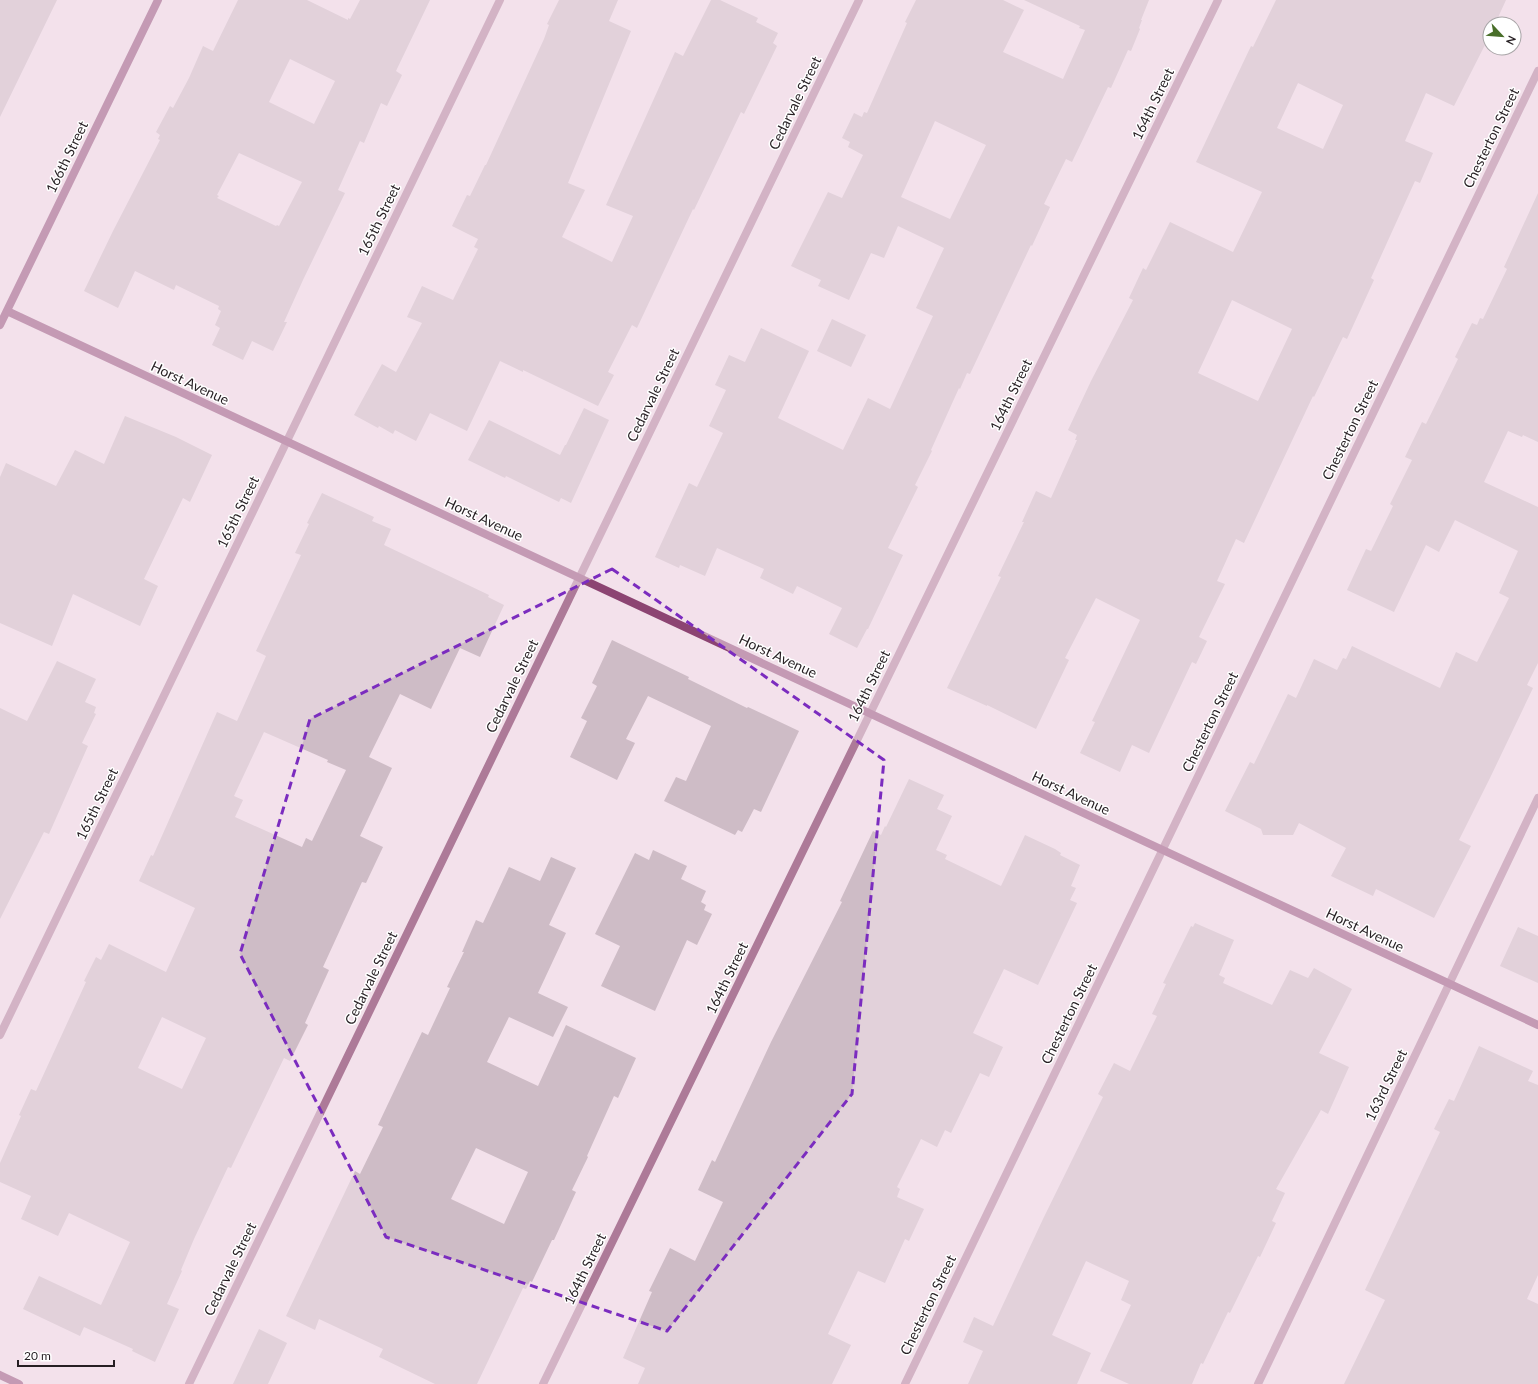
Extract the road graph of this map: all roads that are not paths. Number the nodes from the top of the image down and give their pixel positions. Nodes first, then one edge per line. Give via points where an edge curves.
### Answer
1 (158, 0) edge
2 (500, 0) edge
3 (859, 0) edge
4 (1218, 0) edge
5 (1538, 71) edge
6 (7, 312) junction
7 (0, 325) edge
8 (287, 442) junction
9 (580, 578) junction
10 (870, 714) junction
11 (1538, 798) edge
12 (1162, 850) junction
13 (1449, 984) junction
14 (1538, 1025) edge
15 (0, 1036) edge
16 (0, 1375) edge
17 (19, 1384) edge
18 (189, 1384) edge
19 (543, 1384) edge
20 (905, 1384) edge
21 (1258, 1384) edge

1 - 6 street, 166th Street
2 - 8 street, 165th Street
3 - 9 street, Cedarvale Street
4 - 10 street, 164th Street
5 - 12 street, Chesterton Street
6 - 7 street, 166th Street
6 - 8 street, Horst Avenue
8 - 9 street, Horst Avenue
8 - 15 street, 165th Street
9 - 10 street, Horst Avenue
9 - 18 street, Cedarvale Street
10 - 12 street, Horst Avenue
10 - 19 street, 164th Street
11 - 13 street, 163rd Street
12 - 13 street, Horst Avenue
12 - 20 street, Chesterton Street
13 - 14 street, Horst Avenue
13 - 21 street, 163rd Street
16 - 17 street

